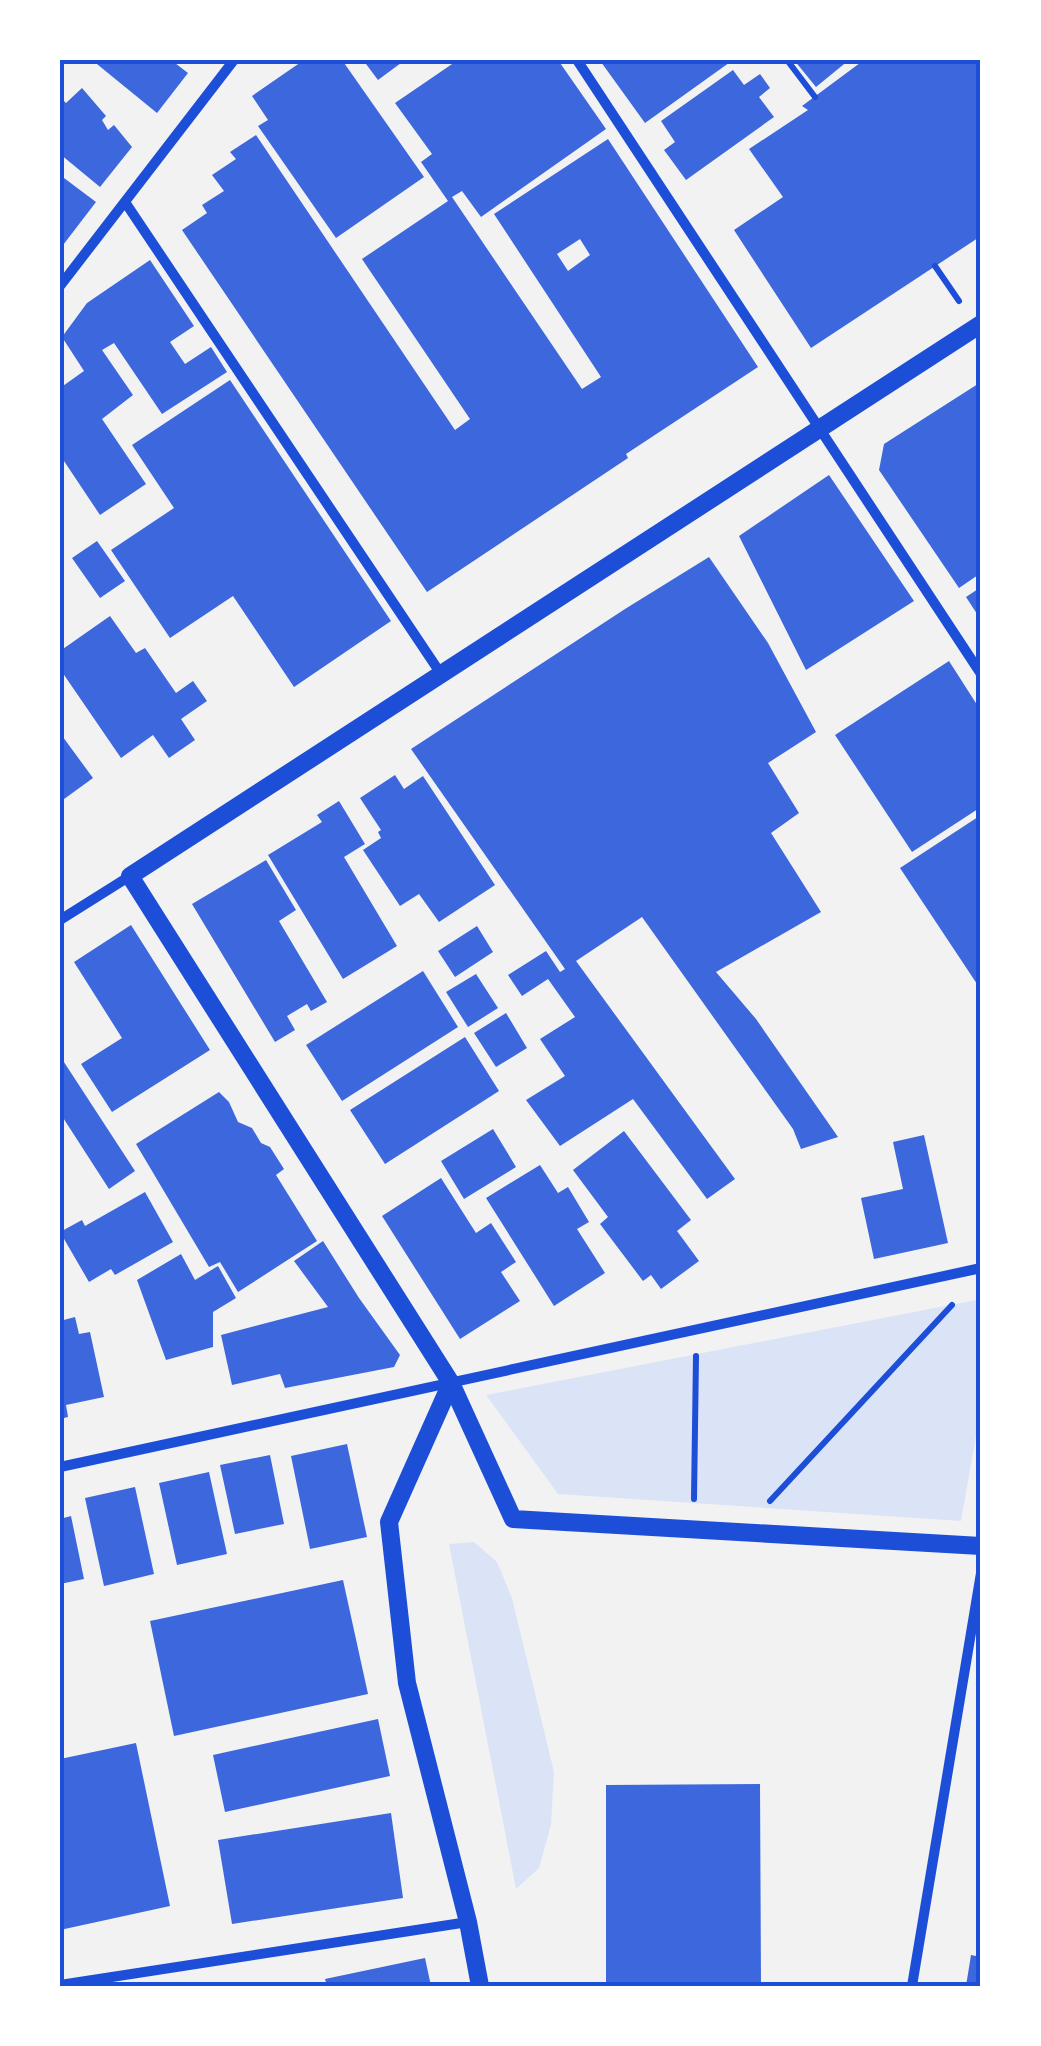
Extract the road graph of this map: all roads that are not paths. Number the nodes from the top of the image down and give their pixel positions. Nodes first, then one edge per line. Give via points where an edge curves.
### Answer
1 (234, 60) edge
2 (577, 60) edge
3 (125, 202) junction
4 (60, 286) edge
5 (981, 324) edge
6 (819, 429) junction
7 (441, 674) junction
8 (981, 674) edge
9 (130, 876) junction
10 (60, 920) edge
11 (981, 1268) edge
12 (450, 1383) junction
13 (60, 1468) edge
14 (981, 1546) edge
15 (981, 1574) edge
16 (468, 1922) junction
17 (60, 1985) edge
18 (480, 1986) edge
19 (912, 1986) edge

1 - 3 street
2 - 6 street
3 - 4 street
3 - 7 street
5 - 6 street
6 - 7 street
6 - 8 street
7 - 9 street
9 - 10 street
9 - 12 street
11 - 12 street
12 - 13 street
12 - 14 street via 513,1519
12 - 16 street via 389,1522 407,1683
15 - 19 street
16 - 17 street
16 - 18 street

